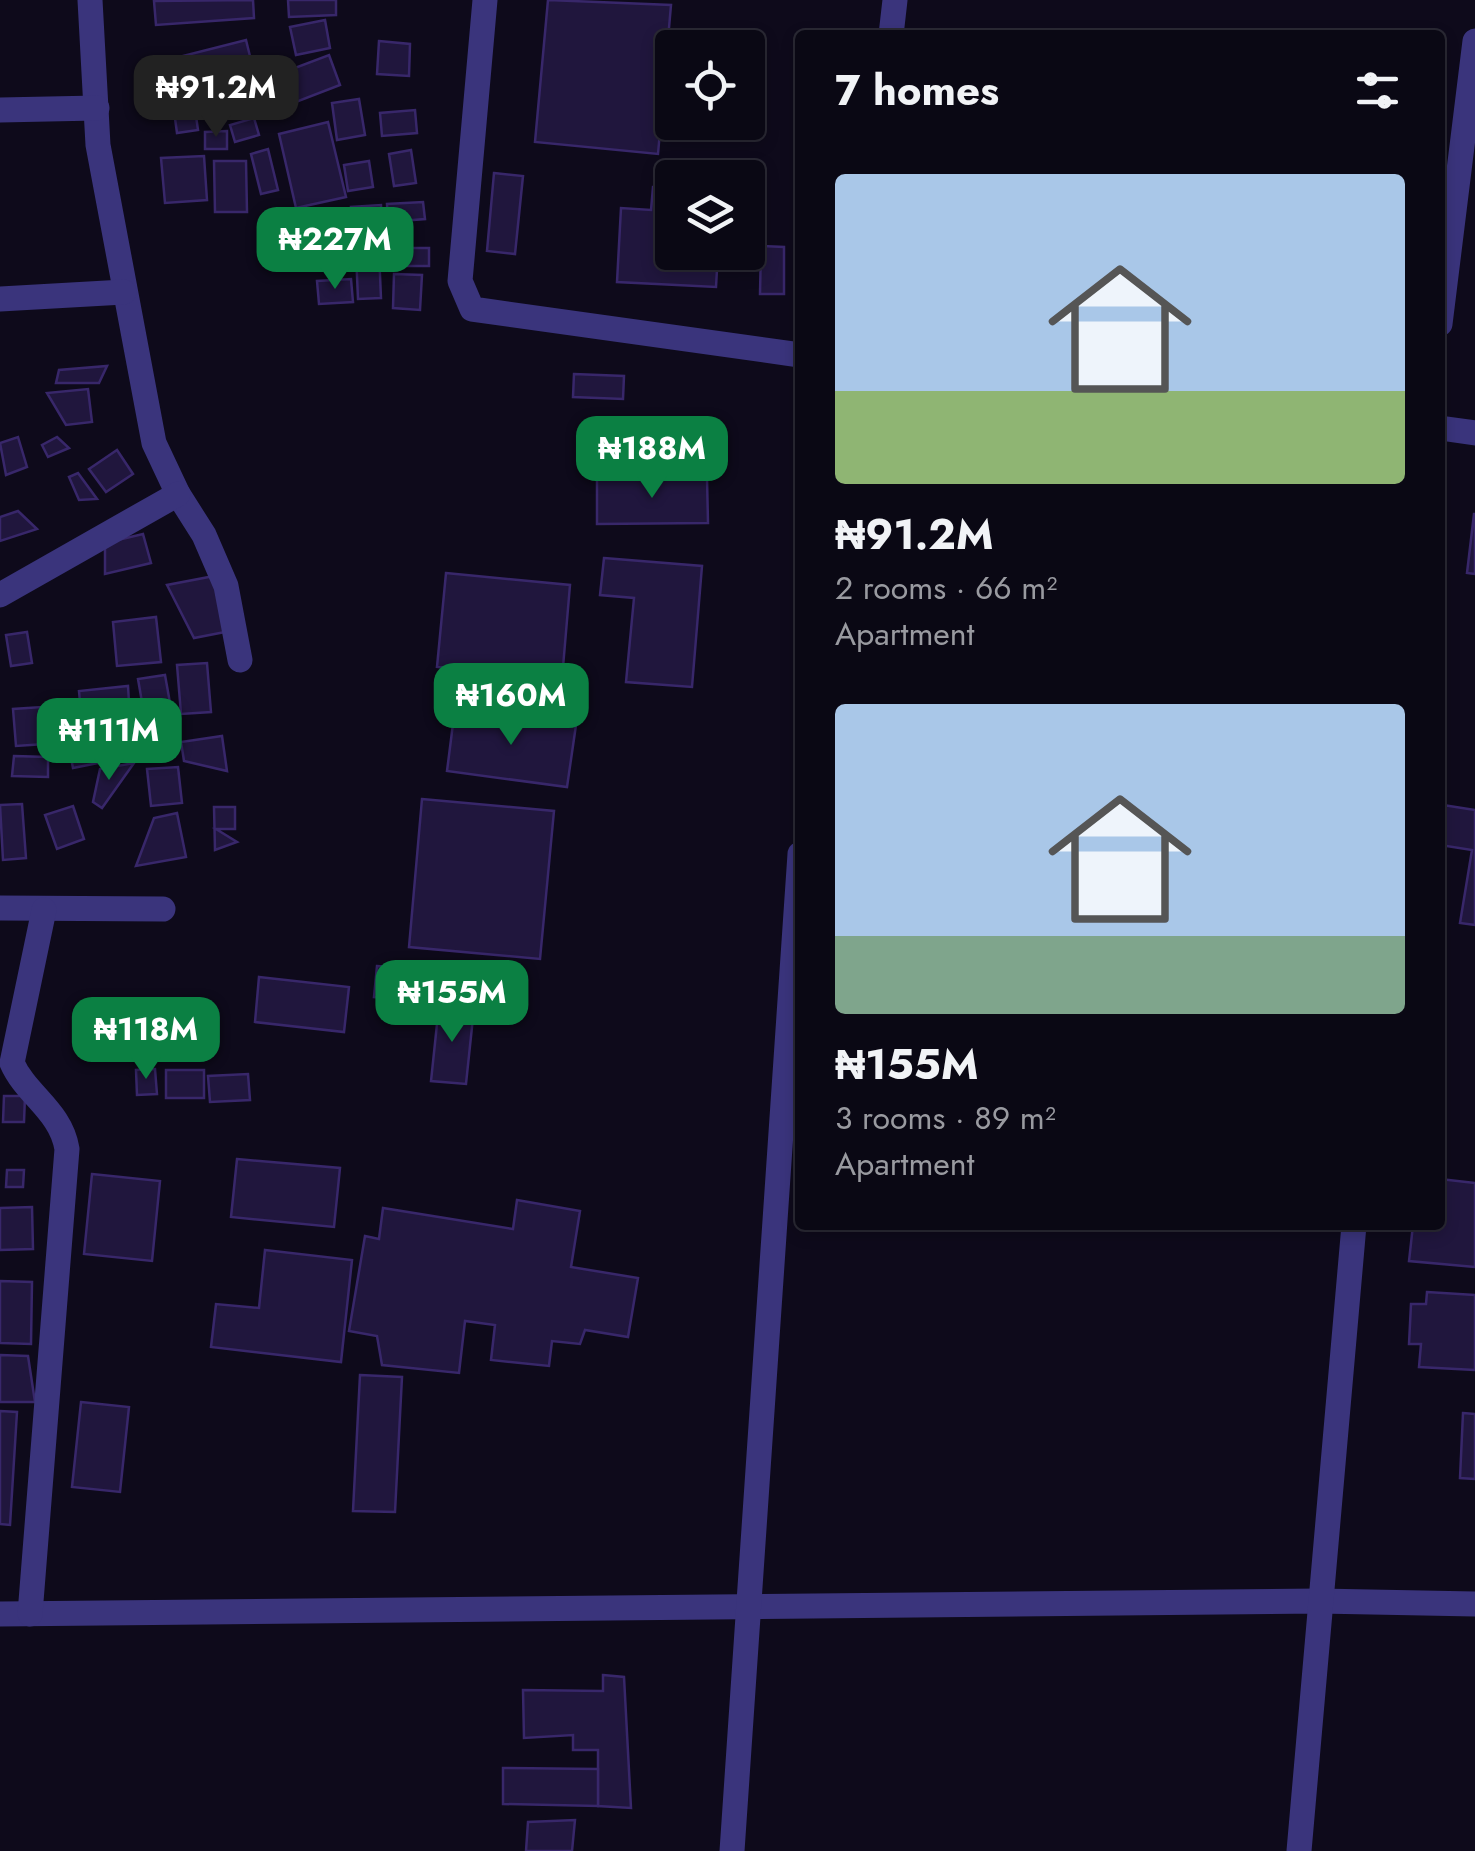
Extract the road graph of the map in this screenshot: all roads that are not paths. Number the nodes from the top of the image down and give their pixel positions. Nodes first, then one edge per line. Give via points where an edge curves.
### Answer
1 (90, 0) edge
2 (485, 0) edge
3 (895, 0) edge
4 (892, 30) edge
5 (1475, 42) edge
6 (97, 108) junction
7 (0, 110) edge
8 (1445, 284) edge
9 (124, 292) junction
10 (0, 299) edge
11 (795, 354) edge
12 (1445, 429) edge
13 (1475, 433) edge
14 (178, 494) junction
15 (0, 595) edge
16 (240, 660) dead end
17 (0, 908) edge
18 (163, 909) dead end
19 (44, 910) junction
20 (795, 930) edge
21 (1354, 1230) edge
22 (1319, 1601) junction
23 (1475, 1604) edge
24 (750, 1609) junction
25 (0, 1614) edge
26 (30, 1614) junction
27 (732, 1851) edge
28 (1299, 1851) edge

1 - 6 street
2 - 11 street via 460,281 472,309
3 - 4 street
5 - 8 street
6 - 7 street
6 - 9 street
9 - 10 street
9 - 14 street via 154,443
12 - 13 street
14 - 15 street
14 - 16 street via 226,586
17 - 19 street
18 - 19 street
19 - 26 street via 12,1062 64,1128 66,1149
20 - 24 street
21 - 22 street
22 - 23 street
22 - 24 street
22 - 28 street
24 - 26 street
24 - 27 street
25 - 26 street

